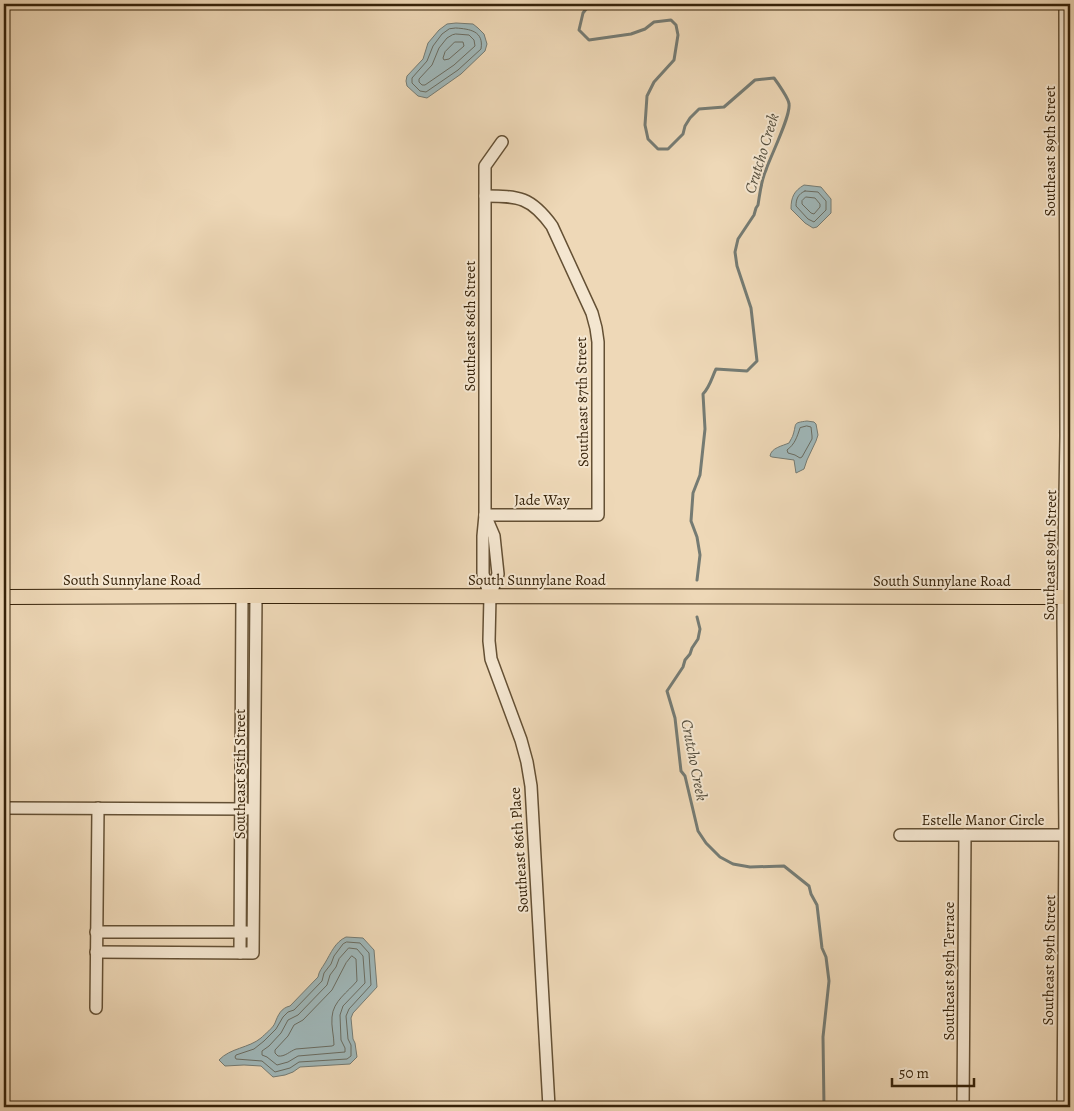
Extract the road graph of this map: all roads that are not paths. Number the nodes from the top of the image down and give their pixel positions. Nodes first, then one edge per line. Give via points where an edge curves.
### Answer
1 (1065, 4) edge
2 (502, 142) dead end
3 (485, 196) junction
4 (1068, 286) edge
5 (485, 515) junction
6 (598, 516) joint
7 (242, 596) junction
8 (256, 596) junction
9 (490, 596) junction
10 (4, 597) edge
11 (1067, 597) edge
12 (241, 707) junction
13 (255, 707) junction
14 (4, 808) edge
15 (98, 808) junction
16 (240, 809) junction
17 (255, 809) junction
18 (900, 835) dead end
19 (965, 835) junction
20 (1065, 835) junction
21 (96, 932) junction
22 (240, 932) junction
23 (254, 932) junction
24 (96, 952) junction
25 (240, 953) junction
26 (96, 1008) dead end
27 (549, 1107) edge
28 (963, 1107) edge
29 (1063, 1107) edge

1 - 4 street, Southeast 89th Street
2 - 3 street, Southeast 86th Street via 485,166
3 - 5 street, Southeast 86th Street
3 - 6 street, Southeast 87th Street via 525,200 543,213 592,313 598,342
4 - 11 street, Southeast 89th Street
5 - 6 street, Jade Way
5 - 9 street, Southeast 86th Street via 483,574
7 - 8 main road, South Sunnylane Road
7 - 10 main road, South Sunnylane Road
7 - 12 street, Southeast 85th Street
8 - 9 main road, South Sunnylane Road
8 - 13 street, Southeast 85th Street
9 - 11 main road, South Sunnylane Road
9 - 27 street, Southeast 86th Place via 491,659 521,740 531,786
11 - 20 street, Southeast 89th Street
12 - 13 street
12 - 16 street, Southeast 85th Street
13 - 17 street, Southeast 85th Street
14 - 15 street
15 - 16 street
15 - 21 street
16 - 17 street
16 - 22 street, Southeast 85th Street
17 - 23 street, Southeast 85th Street
18 - 19 street, Estelle Manor Circle
19 - 20 street, Estelle Manor Circle
19 - 28 street, Southeast 89th Terrace
20 - 29 street, Southeast 89th Street
21 - 22 street
21 - 24 street
22 - 23 street
22 - 25 street, Southeast 85th Street
23 - 25 street, Southeast 85th Street via 253,953
24 - 25 street
24 - 26 street

